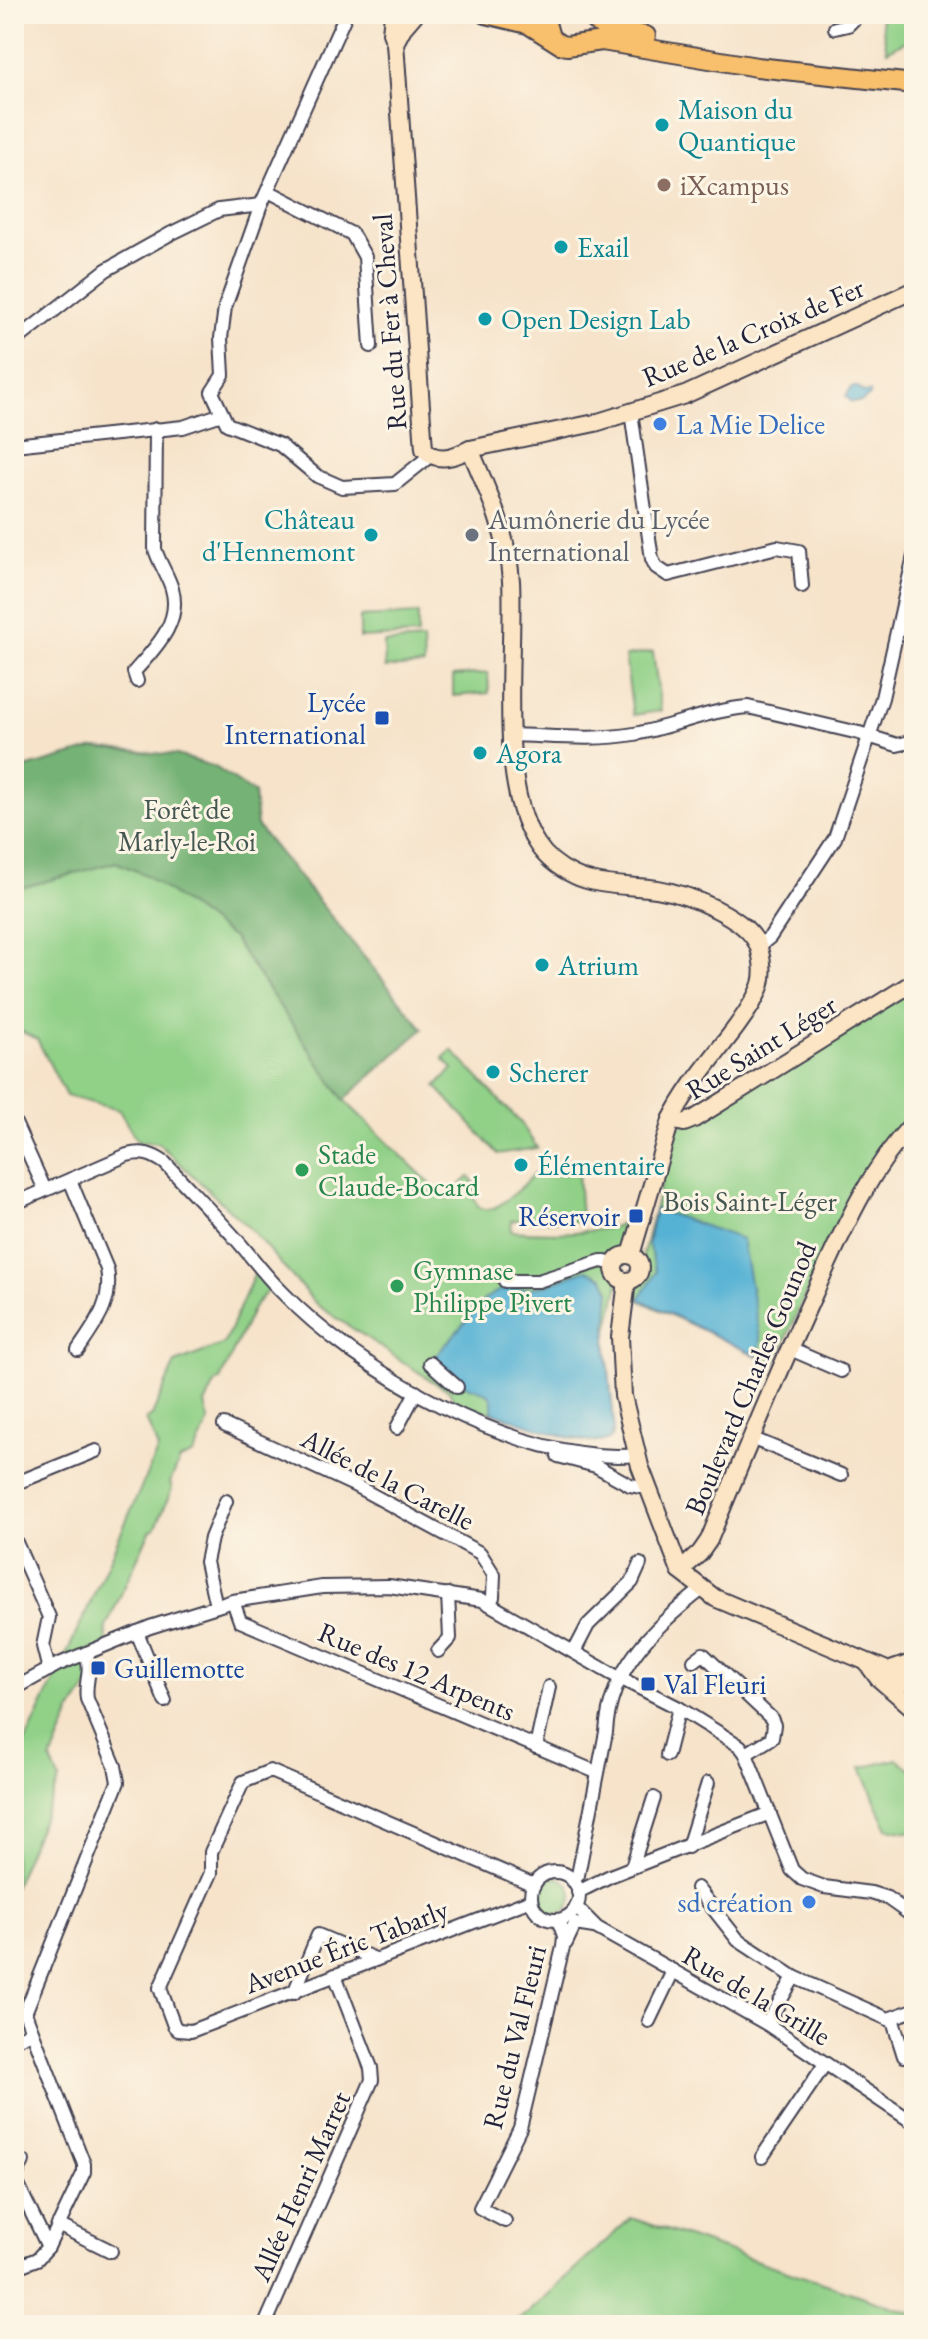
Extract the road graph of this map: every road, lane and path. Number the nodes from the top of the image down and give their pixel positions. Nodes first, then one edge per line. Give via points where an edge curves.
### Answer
1 (346, 14) edge
2 (393, 14) edge
3 (415, 14) edge
4 (486, 14) edge
5 (549, 14) edge
6 (859, 14) edge
7 (589, 16) edge
8 (835, 28) dead end
9 (550, 37) junction
10 (395, 43) junction
11 (580, 43) junction
12 (914, 73) edge
13 (914, 84) edge
14 (268, 191) junction
15 (261, 205) junction
16 (914, 290) edge
17 (14, 342) edge
18 (371, 346) dead end
19 (631, 412) junction
20 (222, 414) junction
21 (156, 429) junction
22 (14, 445) edge
23 (470, 449) junction
24 (431, 455) junction
25 (914, 556) edge
26 (802, 586) dead end
27 (137, 681) dead end
28 (511, 735) junction
29 (868, 736) junction
30 (914, 741) edge
31 (759, 946) junction
32 (914, 982) edge
33 (671, 1120) junction
34 (14, 1121) edge
35 (914, 1122) edge
36 (70, 1180) junction
37 (45, 1190) junction
38 (14, 1208) edge
39 (631, 1255) junction
40 (608, 1263) junction
41 (505, 1281) dead end
42 (627, 1281) junction
43 (790, 1349) junction
44 (78, 1350) dead end
45 (430, 1363) dead end
46 (841, 1371) dead end
47 (457, 1387) dead end
48 (416, 1392) junction
49 (224, 1425) dead end
50 (397, 1428) dead end
51 (751, 1438) junction
52 (96, 1451) dead end
53 (551, 1454) dead end
54 (637, 1455) junction
55 (841, 1475) dead end
56 (372, 1478) dead end
57 (14, 1484) edge
58 (648, 1488) junction
59 (366, 1491) junction
60 (226, 1501) dead end
61 (14, 1538) edge
62 (640, 1564) dead end
63 (691, 1581) junction
64 (448, 1594) junction
65 (233, 1601) junction
66 (490, 1604) junction
67 (216, 1606) junction
68 (137, 1632) junction
69 (713, 1645) dead end
70 (438, 1651) dead end
71 (574, 1652) junction
72 (86, 1653) junction
73 (914, 1662) edge
74 (867, 1663) junction
75 (49, 1670) junction
76 (888, 1671) junction
77 (619, 1678) junction
78 (910, 1681) edge
79 (549, 1687) dead end
80 (14, 1689) edge
81 (165, 1701) dead end
82 (679, 1708) junction
83 (914, 1709) edge
84 (536, 1747) junction
85 (746, 1754) junction
86 (667, 1755) dead end
87 (596, 1772) junction
88 (708, 1783) dead end
89 (654, 1798) dead end
90 (770, 1813) junction
91 (688, 1847) junction
92 (632, 1867) junction
93 (571, 1882) junction
94 (534, 1885) junction
95 (697, 1888) dead end
96 (531, 1900) junction
97 (569, 1917) junction
98 (914, 1917) edge
99 (375, 1959) junction
100 (673, 1971) junction
101 (335, 1975) junction
102 (794, 1977) junction
103 (294, 1993) junction
104 (914, 2010) edge
105 (892, 2018) junction
106 (649, 2021) dead end
107 (767, 2024) junction
108 (32, 2032) junction
109 (14, 2040) edge
110 (904, 2056) dead end
111 (825, 2064) junction
112 (914, 2123) edge
113 (762, 2157) dead end
114 (23, 2161) dead end
115 (505, 2221) dead end
116 (58, 2225) junction
117 (48, 2247) junction
118 (111, 2251) dead end
119 (14, 2268) edge
120 (14, 2316) edge
121 (18, 2325) edge
122 (265, 2325) edge

1 - 14 street
2 - 10 street
3 - 10 street
4 - 9 main road via 528,24
5 - 9 main road
6 - 8 street
7 - 11 main road via 590,32
7 - 12 main road via 604,27 721,49
9 - 11 main road via 561,45
10 - 24 street, Rue du Fer à Cheval via 424,449
11 - 13 main road via 602,41 771,69
14 - 15 street
14 - 18 street via 352,234 365,257
15 - 17 street via 219,210 157,241 106,270
15 - 20 street via 225,307 223,375 212,392
16 - 19 street, Rue de la Croix de Fer via 685,395
19 - 23 street, Rue de la Croix de Fer
19 - 26 street via 656,567 668,575 777,547 799,551
20 - 21 street via 183,427
20 - 24 street via 227,424 280,445 317,476 342,487 395,484
21 - 22 street
21 - 27 street via 155,549 174,594 170,625 134,672
23 - 24 street, Rue de la Croix de Fer via 461,446
23 - 28 street via 498,517 511,579
25 - 29 street via 882,698
28 - 29 street via 634,734 748,707
28 - 31 street via 523,812 550,861 586,880 693,899 730,916
29 - 30 street via 897,745
29 - 31 street via 835,838
31 - 33 street via 763,970 752,1004
32 - 33 street, Rue Saint Léger via 694,1119
33 - 39 street, Rue Saint Léger
34 - 37 street
35 - 43 street, Boulevard Charles Gounod via 877,1166 852,1209
36 - 37 street
36 - 44 street via 109,1281 106,1308
36 - 48 street via 141,1151 154,1156 281,1291 393,1381
37 - 38 street
39 - 40 street
39 - 42 street, Rue Saint Léger via 640,1263 640,1272
40 - 41 street via 538,1281
40 - 42 street
42 - 54 street, Rue Saint Léger via 620,1337 623,1396
43 - 46 street
43 - 51 street, Boulevard Charles Gounod
45 - 47 street
48 - 50 street
48 - 54 street via 506,1436 566,1450
49 - 59 street, Allée de la Carelle
51 - 55 street
51 - 63 street, Boulevard Charles Gounod
52 - 57 street
53 - 58 street
54 - 58 street, Rue Saint Léger
56 - 59 street
58 - 63 street, Rue Saint Léger
59 - 66 street, Allée de la Carelle via 480,1553 494,1575
60 - 67 street via 206,1562
61 - 75 street via 49,1617 43,1646
62 - 71 street via 632,1582 588,1625
63 - 74 street via 724,1602
63 - 77 street
64 - 65 street via 343,1586
64 - 66 street
64 - 70 street via 450,1638
65 - 67 street
65 - 84 street, Rue des 12 Arpents via 240,1621
66 - 71 street
67 - 68 street
68 - 72 street
68 - 81 street
69 - 85 street via 698,1658 766,1712 774,1725 772,1738
71 - 77 street
72 - 75 street
72 - 108 street via 91,1673 87,1699 118,1782 28,2002 25,2013
73 - 76 street
74 - 76 street
74 - 78 street via 878,1678
75 - 80 street
76 - 78 street
77 - 82 street
77 - 87 street via 607,1710
78 - 83 street
79 - 84 street
82 - 85 street
82 - 86 street
84 - 87 street, Rue des 12 Arpents
85 - 90 street
87 - 93 street
88 - 91 street
89 - 92 street
90 - 91 street
90 - 98 street via 783,1855 802,1879 887,1898
91 - 92 street
92 - 93 street
93 - 94 street via 549,1873
93 - 97 street
94 - 96 street
94 - 103 street, Avenue Éric Tabarly via 270,1771 243,1782 211,1852 211,1873 160,1988 174,2026 191,2031
95 - 102 street via 738,1940
96 - 97 street via 544,1917
96 - 99 street, Avenue Éric Tabarly
97 - 100 street, Rue de la Grille
97 - 115 street, Rue du Val Fleuri via 520,2128 480,2208
99 - 101 street, Avenue Éric Tabarly
99 - 103 street via 318,1935
100 - 106 street
100 - 107 street, Rue de la Grille
101 - 103 street, Avenue Éric Tabarly
101 - 122 street, Allée Henri Marret via 372,2080
102 - 105 street
102 - 107 street
104 - 105 street
105 - 110 street
107 - 111 street, Rue de la Grille
108 - 109 street
108 - 116 street via 84,2164
111 - 112 street, Rue de la Grille
111 - 113 street
114 - 117 street via 15,2179
116 - 117 street
116 - 118 street
117 - 119 street via 37,2259
120 - 121 street

